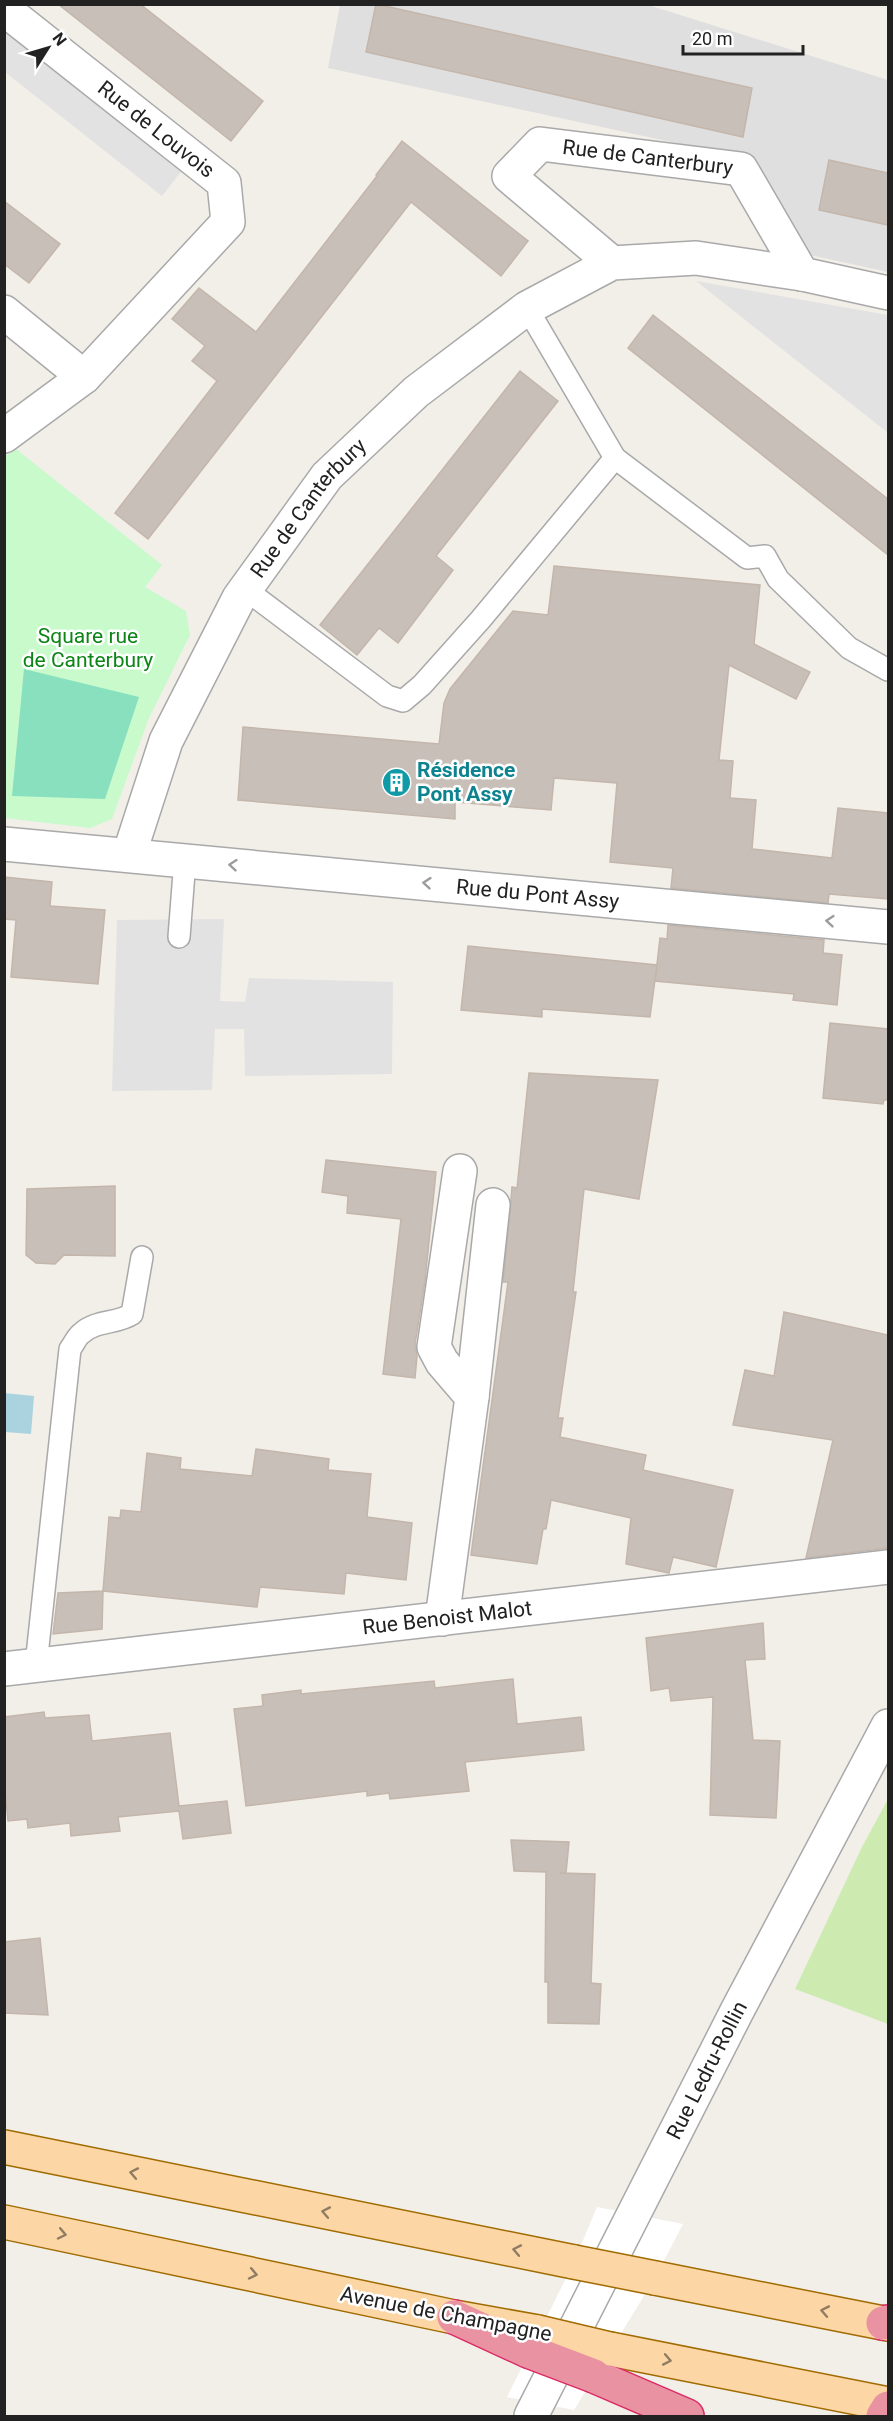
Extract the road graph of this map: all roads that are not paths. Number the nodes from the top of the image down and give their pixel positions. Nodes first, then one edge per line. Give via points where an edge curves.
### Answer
1 (4, 9) edge
2 (612, 263) junction
3 (802, 274) junction
4 (888, 292) edge
5 (527, 308) junction
6 (4, 312) edge
7 (84, 376) junction
8 (4, 436) edge
9 (615, 458) junction
10 (245, 589) junction
11 (888, 670) edge
12 (4, 844) edge
13 (129, 855) junction
14 (185, 860) junction
15 (888, 927) edge
16 (179, 937) dead end
17 (460, 1171) dead end
18 (493, 1205) dead end
19 (142, 1257) dead end
20 (472, 1397) junction
21 (888, 1567) edge
22 (442, 1619) junction
23 (36, 1665) junction
24 (4, 1669) edge
25 (888, 1726) edge
26 (4, 2131) edge
27 (4, 2147) edge
28 (85, 2163) junction
29 (4, 2222) edge
30 (454, 2317) joint
31 (887, 2323) edge
32 (602, 2363) junction
33 (888, 2406) edge
34 (531, 2416) edge
35 (687, 2416) edge
36 (883, 2416) edge

1 - 7 street, Rue de Louvois via 224,183 228,222
2 - 3 street, Rue de Canterbury via 696,258
2 - 3 street, Rue de Canterbury via 509,176 540,144 741,169
2 - 5 street, Rue de Canterbury
3 - 4 street, Rue de Canterbury
5 - 9 lane
5 - 10 street, Rue de Canterbury via 416,392 327,476
6 - 7 street
7 - 8 street, Rue de Louvois
9 - 10 lane via 481,619 403,701 387,696
9 - 11 lane via 747,558 765,556 778,579 849,648
10 - 13 street, Rue de Canterbury via 166,741
12 - 13 street, Rue du Pont Assy
13 - 14 street, Rue du Pont Assy
15 -> 14 street, Rue du Pont Assy
14 - 16 lane
17 - 20 street via 434,1347
18 - 20 street
19 - 23 lane via 132,1314 81,1333 70,1349
20 - 22 street
21 - 22 street, Rue Benoist Malot
22 - 23 street, Rue Benoist Malot
23 - 24 street, Rue Benoist Malot
25 - 34 street, Rue Ledru-Rollin via 737,2011
26 - 28 main road
27 - 28 main road
31 -> 28 main road, bridge
29 -> 30 main road, Avenue de Champagne
30 - 32 highway, bridge
32 -> 33 main road
32 - 35 highway
33 - 36 highway

